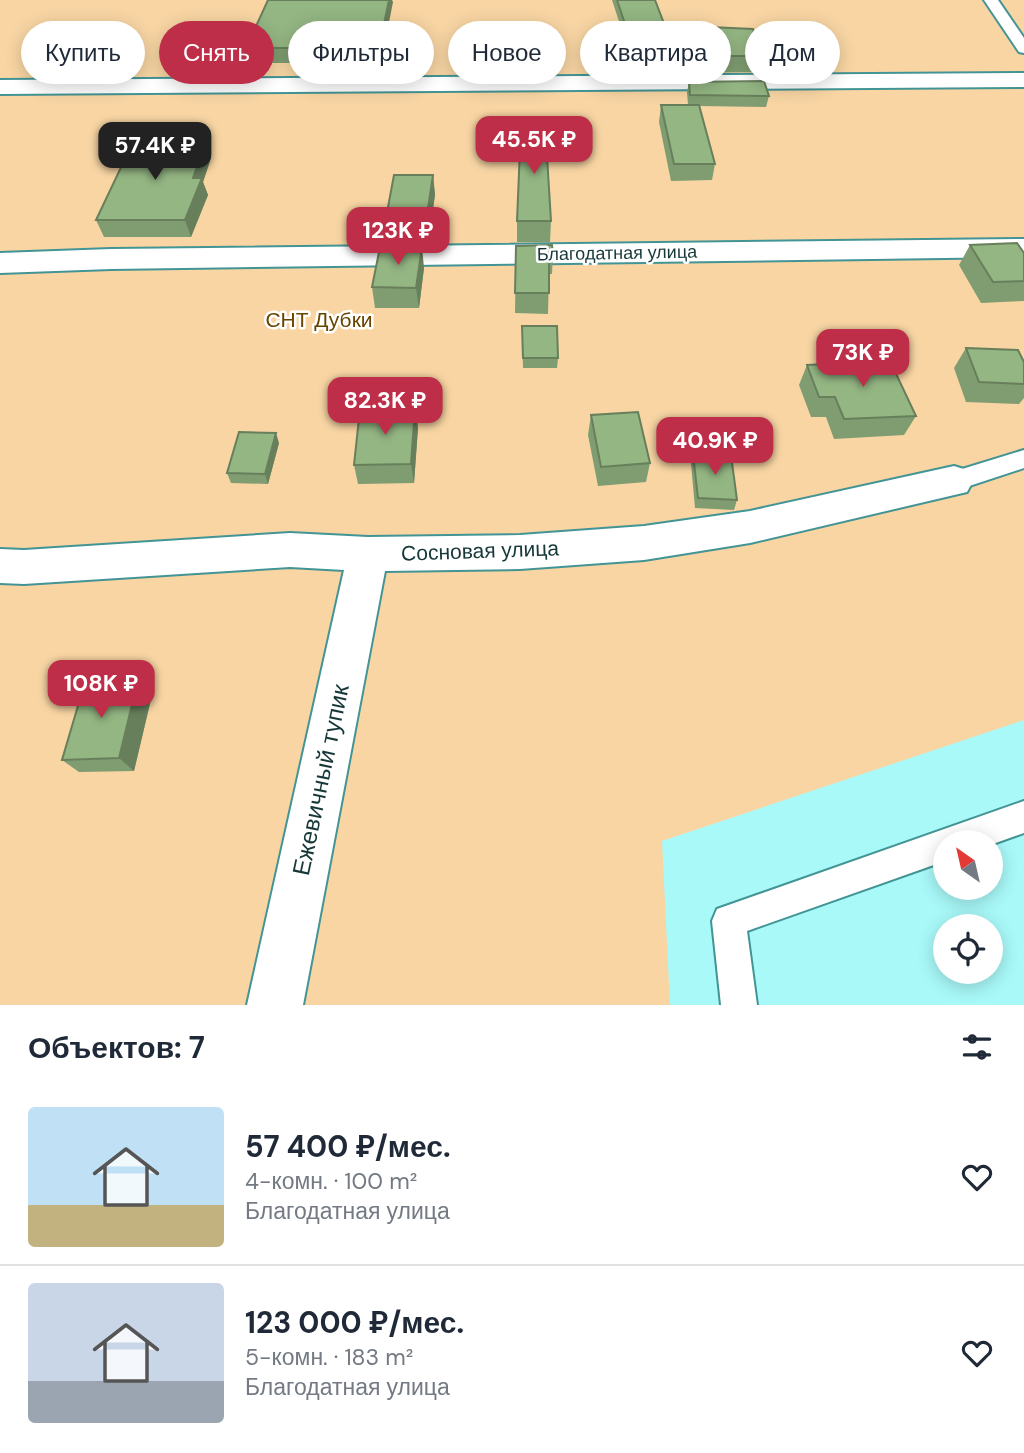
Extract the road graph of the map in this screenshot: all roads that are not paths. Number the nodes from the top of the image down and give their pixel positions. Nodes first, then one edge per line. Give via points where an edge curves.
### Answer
1 (991, 0) edge
2 (1024, 49) edge
3 (1024, 80) edge
4 (0, 87) edge
5 (1024, 248) edge
6 (0, 263) edge
7 (1024, 458) edge
8 (954, 481) joint
9 (368, 554) junction
10 (0, 566) edge
11 (1024, 817) edge
12 (988, 830) edge
13 (933, 849) edge
14 (275, 1005) edge
15 (739, 1005) edge

1 - 2 lane
3 - 4 street
5 - 6 street, Благодатная улица
7 - 8 lane
8 - 9 street, Сосновая улица via 750,527 644,543 520,552
9 - 10 street, Сосновая улица via 290,550
9 - 14 street, Ежевичный тупик
11 - 12 lane
13 - 15 lane via 729,921

